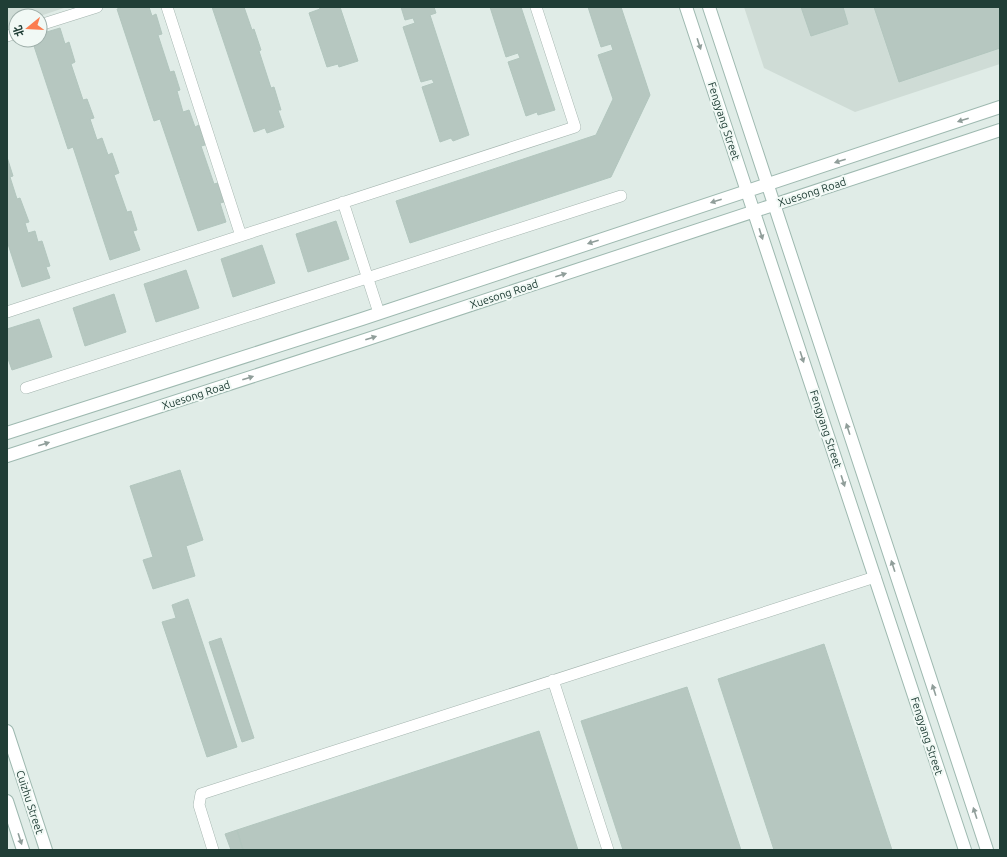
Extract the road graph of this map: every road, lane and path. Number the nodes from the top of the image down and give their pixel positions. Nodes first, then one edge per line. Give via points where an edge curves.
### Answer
1 (97, 7) edge
2 (167, 7) edge
3 (536, 7) edge
4 (686, 7) edge
5 (709, 7) edge
6 (48, 22) edge
7 (1000, 107) edge
8 (1000, 130) edge
9 (768, 184) junction
10 (747, 191) junction
11 (621, 196) dead end
12 (344, 202) junction
13 (774, 205) junction
14 (754, 212) junction
15 (241, 236) junction
16 (368, 277) junction
17 (7, 312) edge
18 (379, 313) junction
19 (26, 388) dead end
20 (7, 433) edge
21 (7, 456) edge
22 (874, 577) junction
23 (553, 680) junction
24 (7, 731) edge
25 (7, 801) edge
26 (23, 850) edge
27 (46, 850) edge
28 (213, 850) edge
29 (608, 850) edge
30 (965, 850) edge
31 (987, 850) edge

1 - 6 lane
2 - 15 lane
3 - 12 lane via 575,127
4 -> 10 main road, Fengyang Street
5 - 9 main road, Fengyang Street
7 -> 9 main road, Xuesong Road
8 - 13 main road, Xuesong Road
9 - 10 main road, Xuesong Road
9 - 13 main road, Fengyang Street
10 - 14 main road, Fengyang Street
10 -> 18 main road, Xuesong Road
11 - 16 lane
12 - 15 lane
12 - 16 lane
13 - 14 main road, Xuesong Road
31 -> 13 main road, Fengyang Street
21 -> 14 main road, Xuesong Road
14 -> 22 main road, Fengyang Street
15 - 17 lane
16 - 18 lane
16 - 19 lane
18 - 20 main road, Xuesong Road
22 - 23 lane
22 - 30 main road, Fengyang Street
23 - 28 lane via 202,794 199,805
23 - 29 lane
24 - 27 main road, Cuizhu Street
25 -> 26 main road, Cuizhu Street

